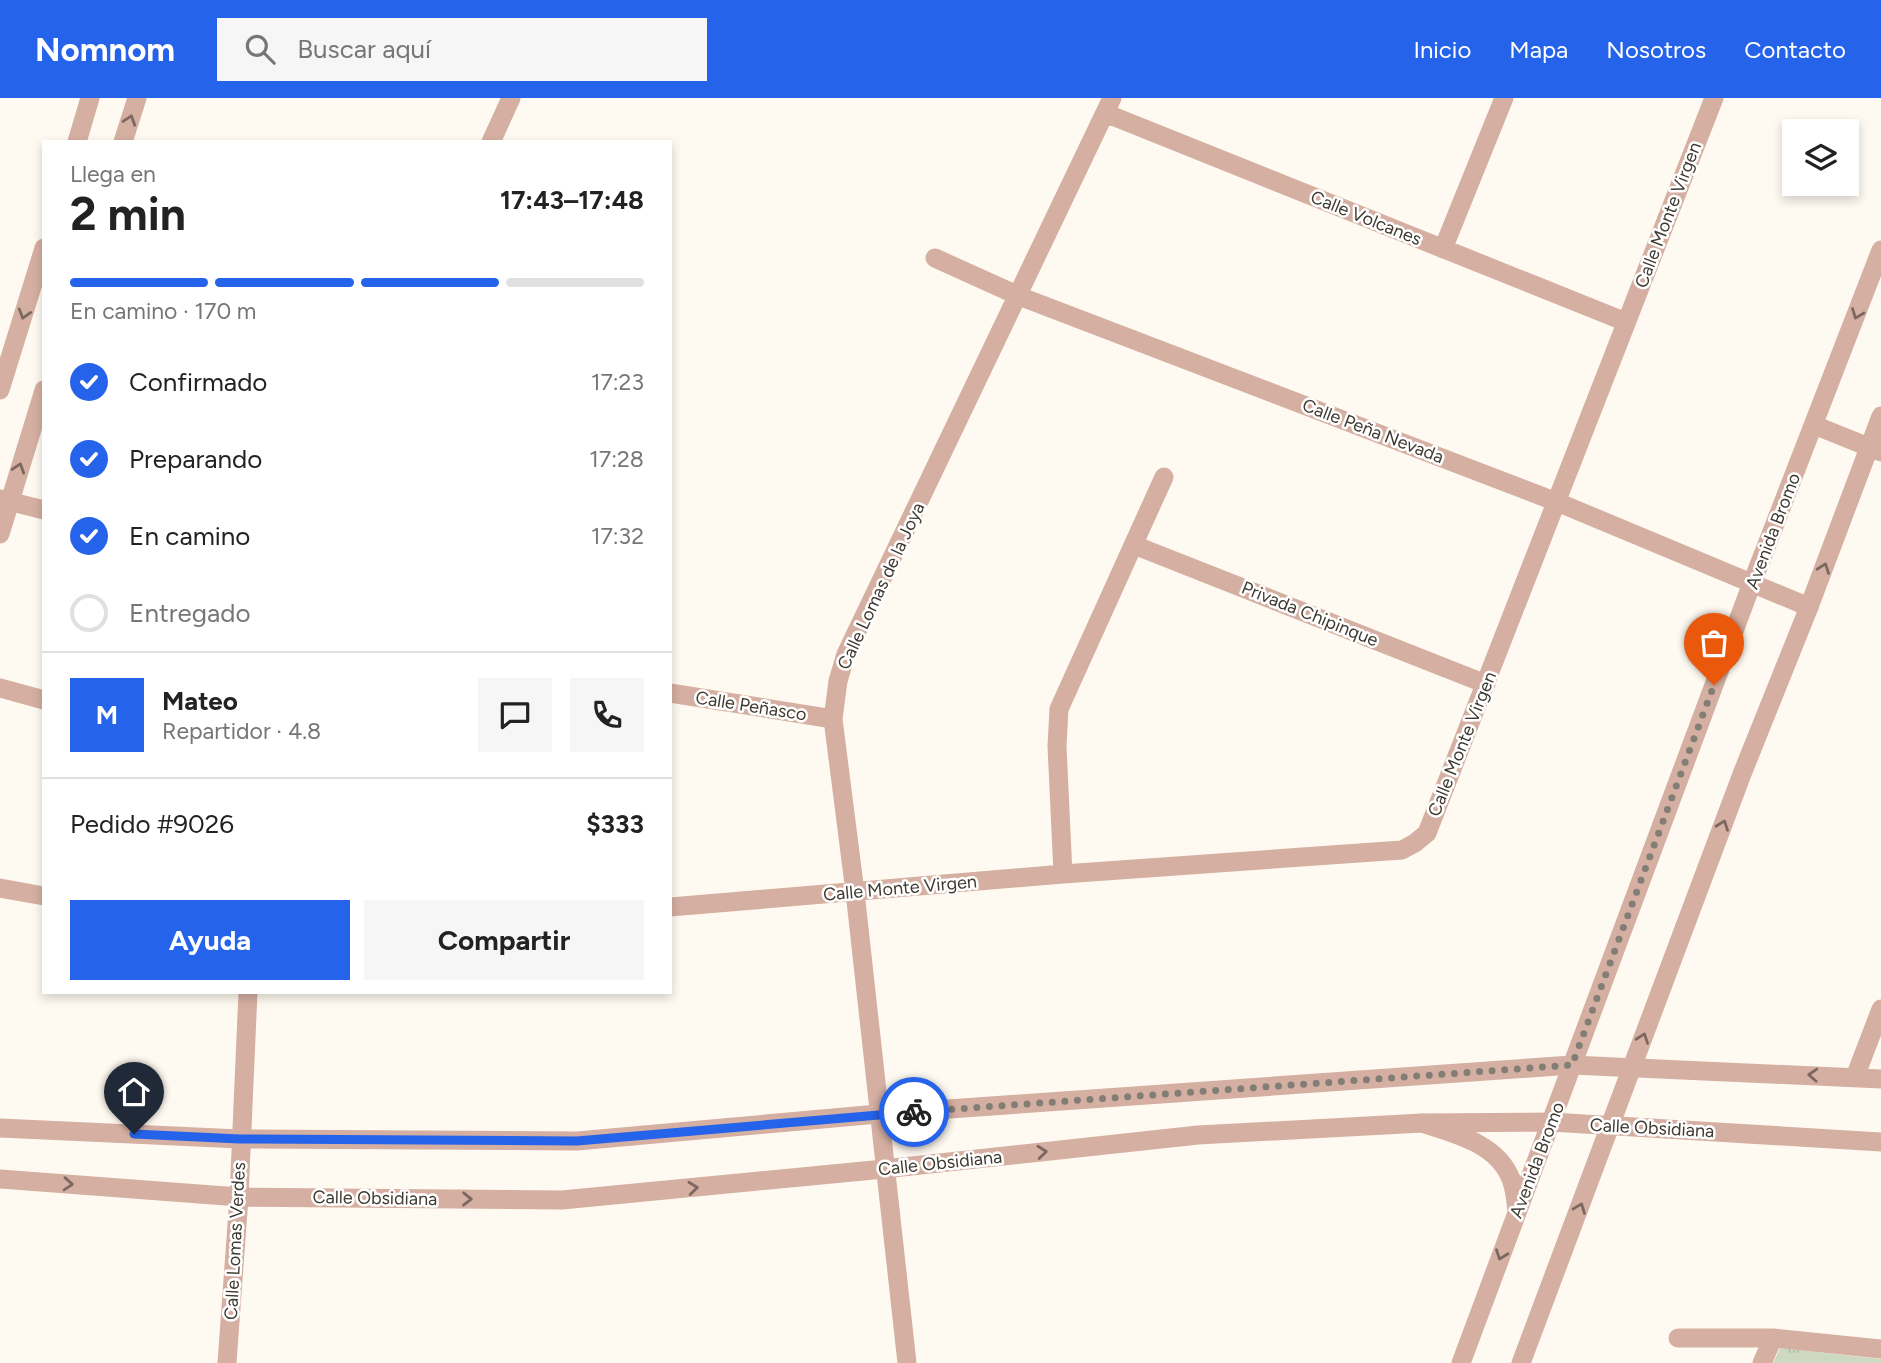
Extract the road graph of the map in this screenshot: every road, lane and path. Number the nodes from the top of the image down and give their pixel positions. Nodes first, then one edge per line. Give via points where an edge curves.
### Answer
1 (90, 98) edge
2 (137, 98) edge
3 (511, 98) edge
4 (1504, 98) edge
5 (1713, 98) edge
6 (1109, 106) edge
7 (78, 140) edge
8 (124, 140) edge
9 (492, 140) edge
10 (1443, 249) junction
11 (1881, 250) edge
12 (42, 254) edge
13 (935, 258) dead end
14 (1019, 296) junction
15 (1626, 322) junction
16 (0, 390) edge
17 (42, 396) edge
18 (1881, 416) edge
19 (1814, 425) junction
20 (1875, 450) edge
21 (1164, 477) dead end
22 (4, 500) edge
23 (1557, 502) junction
24 (42, 510) edge
25 (0, 534) edge
26 (1134, 545) junction
27 (1752, 583) junction
28 (1809, 607) junction
29 (1486, 684) junction
30 (0, 688) edge
31 (672, 693) edge
32 (42, 699) edge
33 (833, 719) junction
34 (1063, 874) junction
35 (0, 888) edge
36 (855, 892) junction
37 (42, 895) edge
38 (672, 907) edge
39 (248, 994) edge
40 (1881, 1009) edge
41 (1572, 1065) junction
42 (1633, 1066) junction
43 (1855, 1077) junction
44 (1881, 1079) edge
45 (878, 1114) junction
46 (1551, 1122) junction
47 (1422, 1123) junction
48 (1612, 1125) junction
49 (0, 1128) edge
50 (240, 1139) junction
51 (1881, 1142) edge
52 (884, 1169) junction
53 (0, 1179) edge
54 (239, 1197) junction
55 (1517, 1211) junction
56 (1678, 1338) dead end
57 (1773, 1338) junction
58 (1881, 1349) edge
59 (227, 1363) edge
60 (907, 1363) edge
61 (1461, 1363) edge
62 (1521, 1363) edge
63 (1762, 1363) edge

1 - 7 street
8 -> 2 street
3 - 9 street
4 - 10 street
5 - 15 street, Calle Monte Virgen
6 - 10 street, Calle Volcanes
6 - 14 street, Calle Lomas de la Joya
10 - 15 street, Calle Volcanes
11 -> 19 street, Avenida Bromo
12 -> 16 street
13 - 14 street, Calle Peña Nevada
14 - 23 street, Calle Peña Nevada
14 - 33 street, Calle Lomas de la Joya via 846,654
15 - 23 street, Calle Monte Virgen
22 -> 17 street
18 - 20 street
19 - 20 street
19 - 27 street, Avenida Bromo
28 -> 20 street
21 - 26 street
22 - 24 street
22 - 25 street
23 - 27 street, Calle Peña Nevada
23 - 29 street, Calle Monte Virgen
26 - 29 street, Privada Chipinque
26 - 34 street via 1059,709
27 - 28 street, Calle Peña Nevada
27 - 41 street, Avenida Bromo
42 -> 28 street
29 - 34 street, Calle Monte Virgen via 1427,833 1402,850
30 - 32 street
31 - 33 street, Calle Peñasco
33 - 36 street, Calle Lomas de la Joya
34 - 36 street, Calle Monte Virgen
35 - 37 street
36 - 38 street, Calle Monte Virgen
36 - 45 street, Calle Lomas de la Joya
39 - 50 street, Calle Lomas Verdes
40 - 43 street
41 - 42 street
41 - 45 street
41 - 46 street, Avenida Bromo
43 -> 42 street
42 - 48 street
43 - 44 street
45 - 50 street via 577,1141
45 - 52 street, Calle Lomas de la Joya
46 - 47 street, Calle Obsidiana
46 - 48 street, Calle Obsidiana
46 - 55 street, Avenida Bromo
52 -> 47 street, Calle Obsidiana via 1198,1135
47 - 55 street via 1491,1151 1512,1180
48 - 51 street, Calle Obsidiana
62 -> 48 street
49 - 50 street
50 - 54 street, Calle Lomas Verdes
54 -> 52 street, Calle Obsidiana via 562,1200
52 - 60 street, Calle Lomas de la Joya
53 -> 54 street, Calle Obsidiana
54 - 59 street, Calle Lomas Verdes
55 -> 61 street, Avenida Bromo
56 - 57 street
57 - 58 street
57 - 63 street

